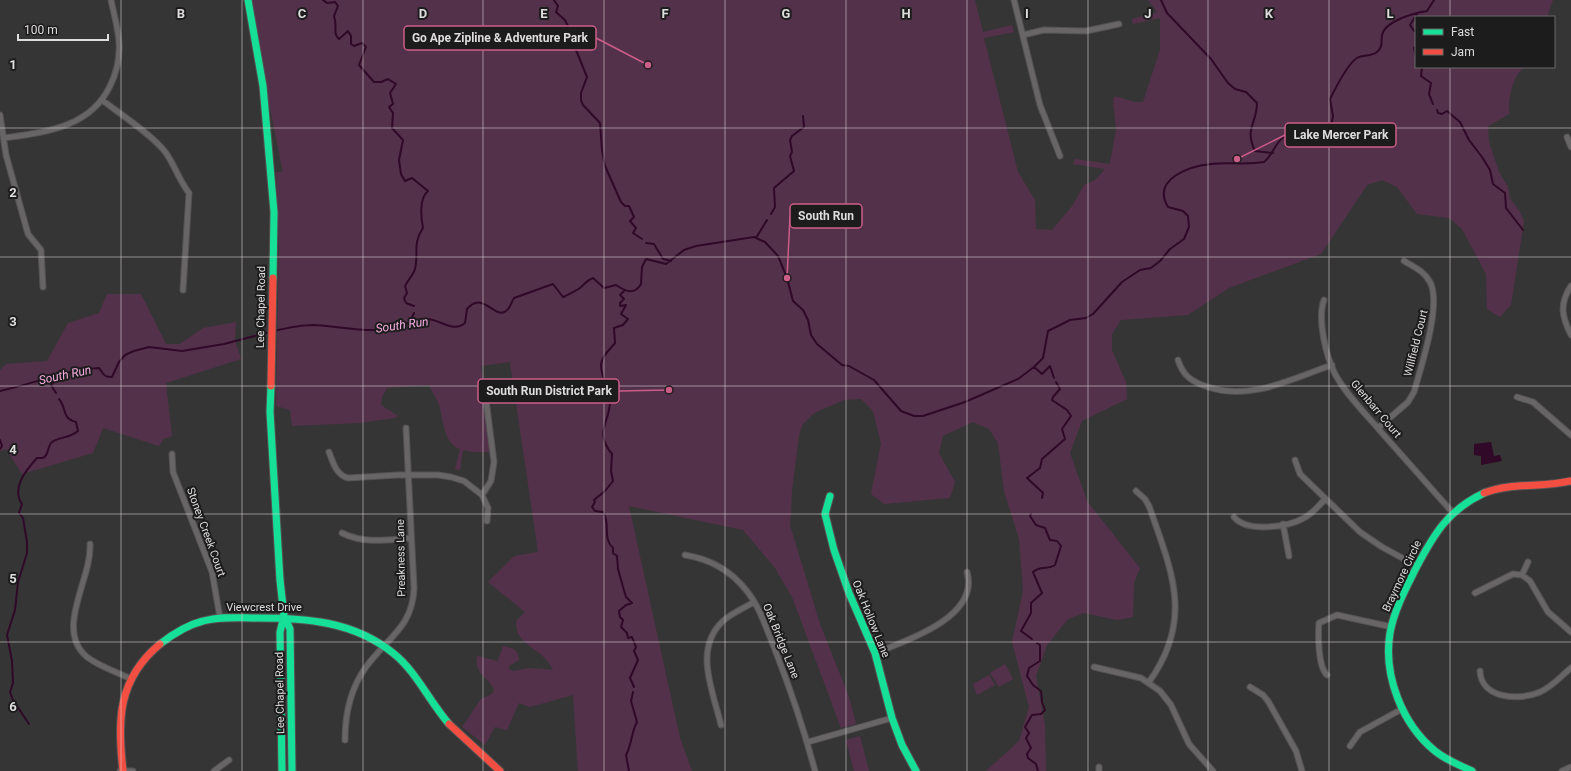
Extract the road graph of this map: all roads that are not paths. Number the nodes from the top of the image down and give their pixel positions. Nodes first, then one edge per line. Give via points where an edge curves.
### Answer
1 (111, 0) edge
2 (248, 0) edge
3 (1014, 0) edge
4 (1118, 24) dead end
5 (1023, 34) junction
6 (102, 100) junction
7 (0, 115) edge
8 (1567, 137) dead end
9 (4, 138) junction
10 (1571, 147) edge
11 (1060, 156) dead end
12 (1404, 261) dead end
13 (1571, 286) edge
14 (43, 287) dead end
15 (183, 290) dead end
16 (1324, 300) dead end
17 (1571, 335) edge
18 (1178, 360) dead end
19 (1332, 365) junction
20 (485, 392) dead end
21 (1517, 397) dead end
22 (406, 428) dead end
23 (1378, 428) junction
24 (1571, 435) edge
25 (328, 452) dead end
26 (172, 454) dead end
27 (1295, 460) dead end
28 (409, 476) junction
29 (1571, 481) edge
30 (1136, 491) dead end
31 (482, 494) junction
32 (830, 496) dead end
33 (1325, 499) junction
34 (1453, 512) junction
35 (1234, 517) dead end
36 (487, 521) dead end
37 (1283, 524) junction
38 (342, 533) dead end
39 (411, 538) junction
40 (90, 544) dead end
41 (685, 555) dead end
42 (1289, 556) dead end
43 (1528, 562) dead end
44 (1417, 566) junction
45 (967, 572) dead end
46 (1522, 575) junction
47 (1475, 593) dead end
48 (754, 602) junction
49 (284, 616) junction
50 (220, 618) junction
51 (1392, 627) junction
52 (1571, 632) edge
53 (384, 646) junction
54 (875, 653) junction
55 (1094, 667) dead end
56 (1571, 668) edge
57 (1480, 671) dead end
58 (1327, 675) dead end
59 (131, 679) junction
60 (1149, 682) junction
61 (1250, 687) dead end
62 (1402, 709) junction
63 (892, 718) junction
64 (721, 725) dead end
65 (345, 740) dead end
66 (808, 742) junction
67 (1350, 746) dead end
68 (229, 760) dead end
69 (1571, 767) edge
70 (122, 771) edge
71 (133, 771) edge
72 (214, 771) edge
73 (282, 771) edge
74 (292, 771) edge
75 (500, 771) edge
76 (815, 771) edge
77 (916, 771) edge
78 (1213, 771) edge
79 (1302, 771) edge
80 (1470, 771) edge
81 (1562, 771) edge

1 - 6 street via 119,41 119,57 113,80
2 - 49 street, Lee Chapel Road via 263,86 274,212 271,436
3 - 5 street
4 - 5 street via 1086,31 1044,30
5 - 11 street via 1040,105
6 - 9 street via 86,115 68,126
6 - 15 street via 161,147 189,193
7 - 9 street
8 - 10 street
9 - 14 street via 6,155 28,234 41,250
12 - 23 street, Willfield Court via 1422,271 1430,281 1435,295 1434,311 1414,392 1408,402
13 - 17 street via 1563,302 1565,321
16 - 19 street, Glenbarr Court via 1321,320
18 - 19 street via 1185,375 1193,381 1217,390 1232,392 1271,387
19 - 23 street, Glenbarr Court via 1346,391
20 - 31 street via 494,462 491,481
21 - 24 street via 1533,402
22 - 28 street, Preakness Lane
23 - 34 street, Glenbarr Court
25 - 28 street via 337,470 348,478
26 - 50 street, Stoney Creek Court via 173,472 212,572
27 - 33 street via 1300,474
28 - 31 street via 451,477
28 - 39 street, Preakness Lane
29 - 34 street, Braymore Circle via 1495,490 1478,496
30 - 60 street via 1149,506 1170,568 1176,597 1172,636 1162,661
31 - 36 street via 488,508
32 - 54 street, Oak Hollow Lane via 825,514 834,550
33 - 37 street via 1307,516
33 - 44 street via 1369,539
34 - 44 street, Braymore Circle via 1433,537
35 - 37 street via 1238,522 1257,527
37 - 42 street
38 - 39 street via 365,541
39 - 53 street, Preakness Lane via 414,588 412,606 404,625
40 - 59 street via 90,558 72,626 75,641 89,658
41 - 48 street, Oak Bridge Lane via 704,559 723,569 738,582
43 - 46 street
44 - 51 street, Braymore Circle via 1399,604
45 - 54 street via 969,584 966,596 949,616 919,636
46 - 47 street via 1513,574
46 - 52 street via 1530,581 1548,612
48 - 64 street via 722,622 709,642 707,669
48 - 66 street, Oak Bridge Lane via 795,700
49 - 50 street, Viewcrest Drive
49 - 53 street, Viewcrest Drive via 337,624 362,633
49 - 73 street, Lee Chapel Road via 280,632
49 - 74 street, Lee Chapel Road via 290,628
50 - 59 street, Viewcrest Drive via 192,625 168,638 147,656
51 - 58 street via 1337,615 1319,623 1318,635 1323,670
51 - 62 street, Braymore Circle via 1390,665
53 - 65 street, Preakness Lane via 366,668 354,689 346,715
53 - 75 street, Viewcrest Drive via 413,674 454,731
54 - 63 street, Oak Hollow Lane
55 - 60 street via 1128,674
56 - 57 street via 1541,692 1518,697 1492,691 1481,678
59 - 70 street, Viewcrest Drive via 120,718
60 - 78 street via 1168,700 1189,744
61 - 79 street via 1268,701 1296,751
62 - 67 street via 1360,732
62 - 80 street, Braymore Circle via 1419,734 1433,748
63 - 66 street
63 - 77 street, Oak Hollow Lane via 902,745
66 - 76 street, Oak Bridge Lane
68 - 72 street
69 - 81 street
70 - 71 street

